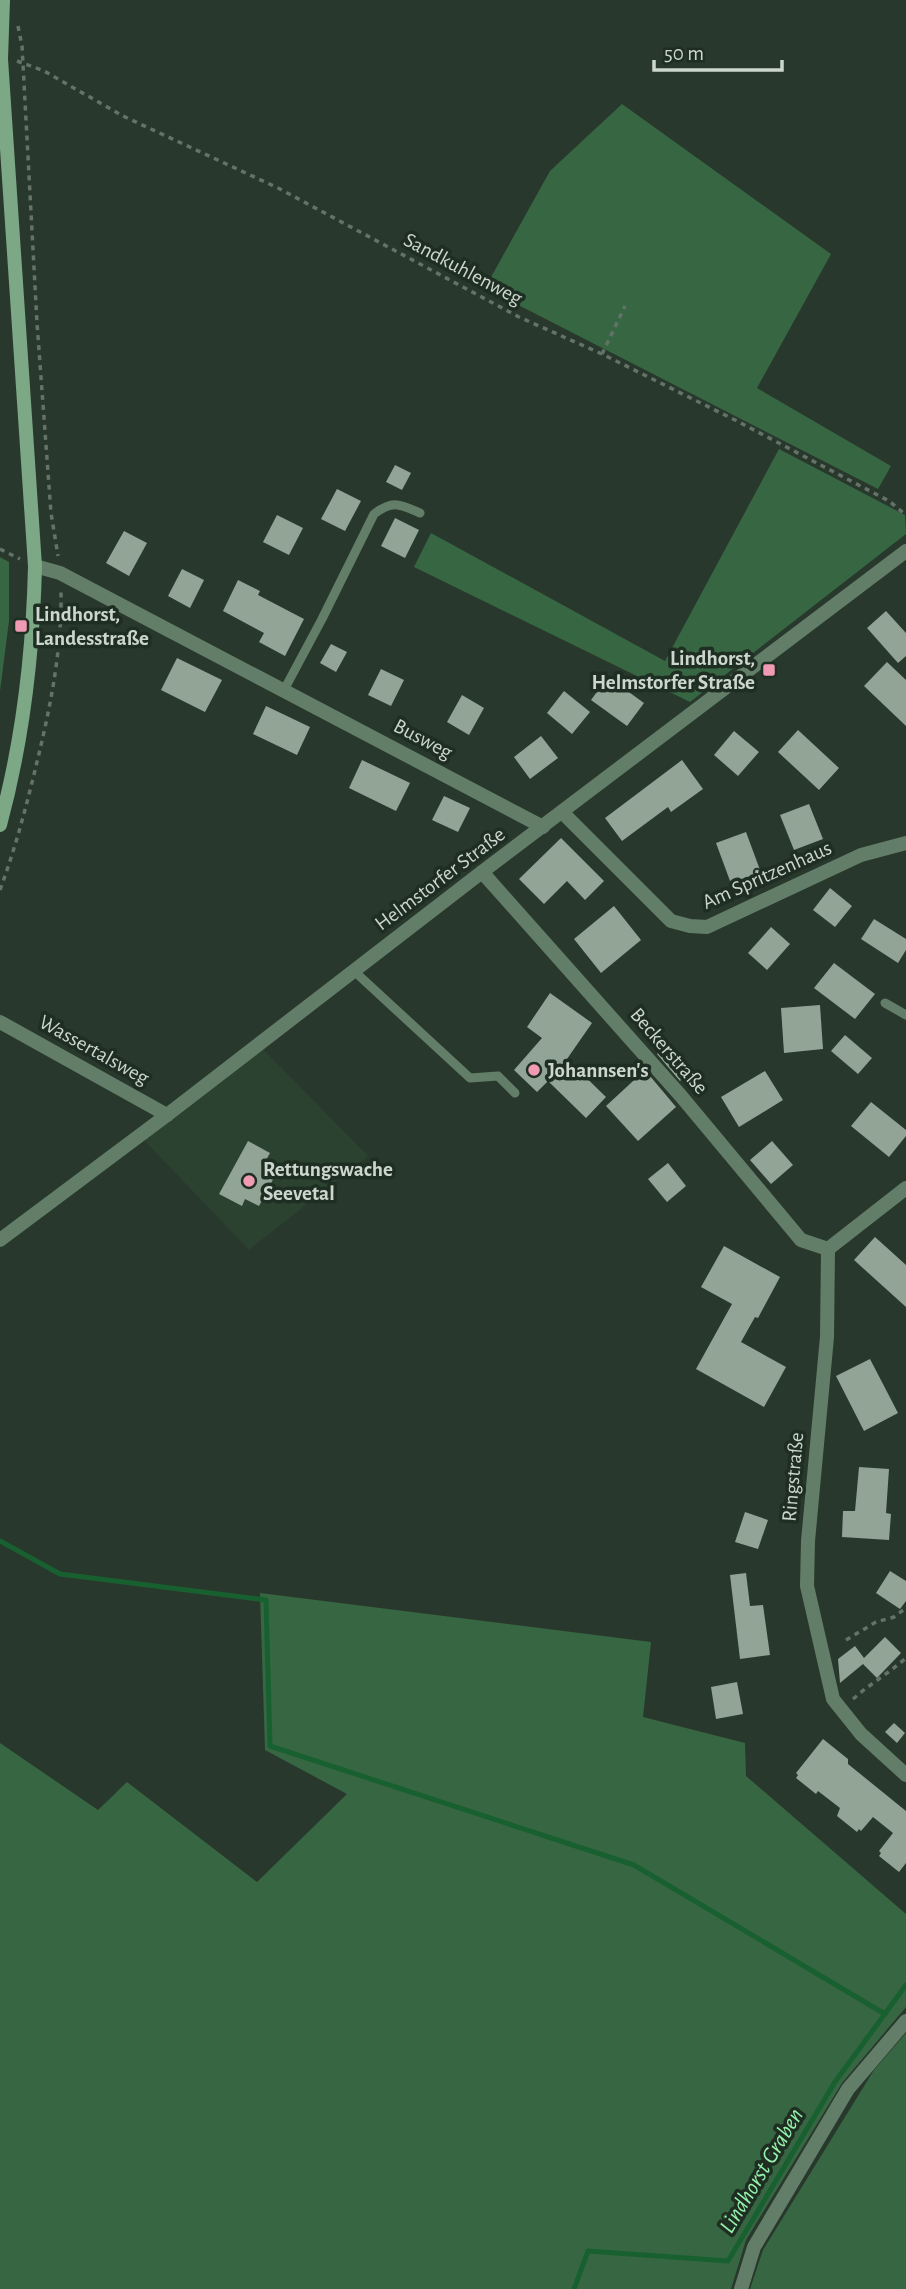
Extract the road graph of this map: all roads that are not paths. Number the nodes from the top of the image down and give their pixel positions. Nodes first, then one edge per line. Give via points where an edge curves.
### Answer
1 (3, 0) edge
2 (1, 59) edge
3 (419, 513) dead end
4 (906, 551) edge
5 (35, 566) junction
6 (284, 690) junction
7 (562, 812) junction
8 (0, 825) edge
9 (543, 827) junction
10 (906, 843) edge
11 (482, 872) junction
12 (355, 971) junction
13 (885, 1003) dead end
14 (906, 1015) edge
15 (0, 1022) edge
16 (515, 1093) dead end
17 (167, 1115) junction
18 (906, 1188) edge
19 (0, 1240) edge
20 (828, 1250) junction
21 (906, 1775) edge
22 (906, 2021) edge
23 (741, 2289) edge

1 - 2 main road
2 - 5 main road
3 - 6 lane via 387,504 374,514
4 - 7 street, Helmstorfer Straße
5 - 6 street, Busweg via 60,573
5 - 8 main road via 24,714
6 - 9 street, Busweg
7 - 9 street, Helmstorfer Straße
7 - 10 street, Am Spritzenhaus via 671,921 690,926 707,927 861,855
9 - 11 street, Helmstorfer Straße
11 - 12 street, Helmstorfer Straße
11 - 20 street, Beckerstraße via 681,1096 801,1240
12 - 16 lane via 470,1078 498,1076
12 - 17 street, Helmstorfer Straße
13 - 14 lane
15 - 17 street, Wassertalsweg
17 - 19 street, Helmstorfer Straße
18 - 20 street
20 - 21 street, Ringstraße via 827,1337 807,1586 833,1699 860,1734
22 - 23 street via 848,2090 754,2247

